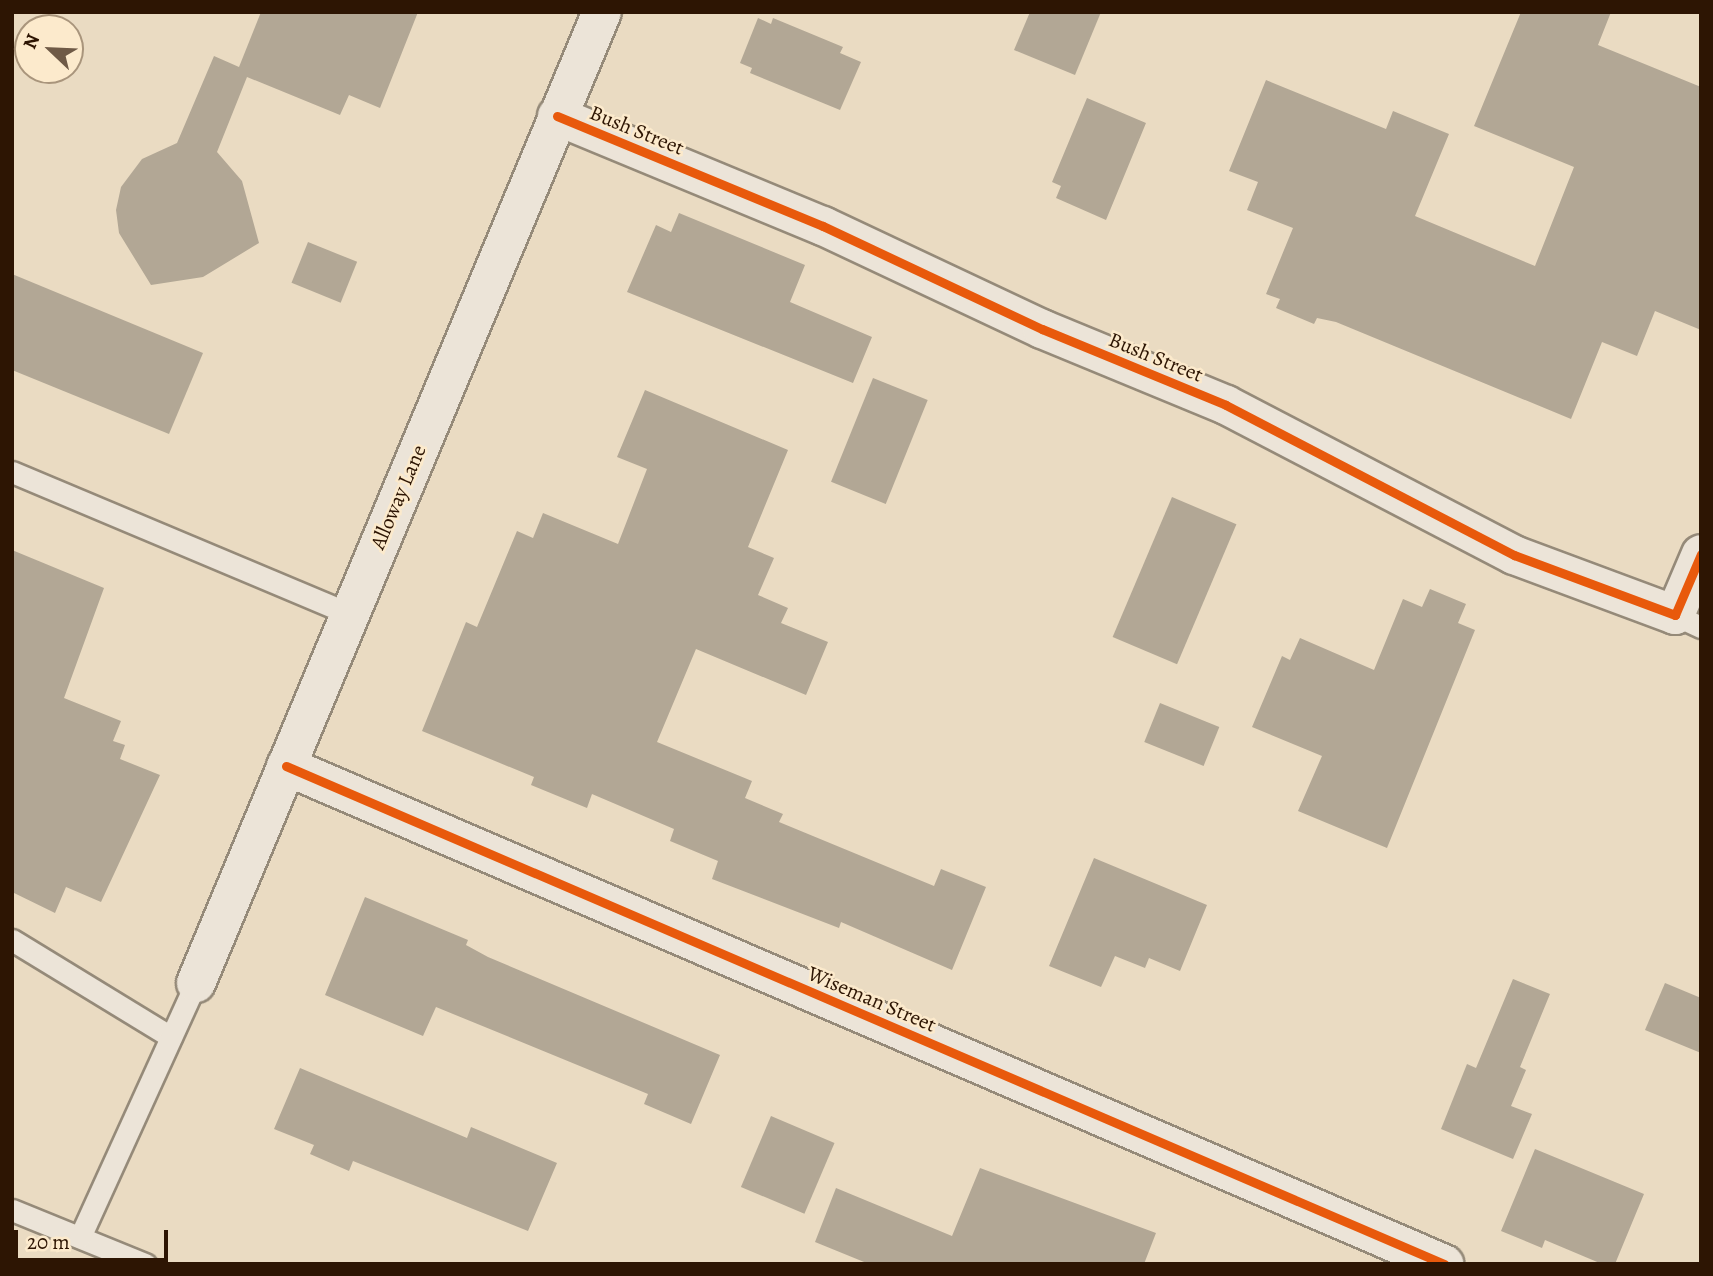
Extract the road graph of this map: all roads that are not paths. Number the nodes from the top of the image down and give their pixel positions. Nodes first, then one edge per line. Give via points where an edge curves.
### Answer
1 (602, 12) edge
2 (557, 116) junction
3 (12, 472) edge
4 (1701, 554) edge
5 (350, 614) junction
6 (1688, 621) edge
7 (286, 766) junction
8 (12, 940) edge
9 (196, 983) joint
10 (171, 1037) junction
11 (12, 1210) edge
12 (80, 1237) junction
13 (145, 1264) edge
14 (1444, 1264) edge

1 - 2 street, Alloway Lane
2 - 5 street, Alloway Lane
2 - 6 street, Bush Street via 823,226 1042,329 1226,405 1514,555
3 - 5 lane
4 - 6 street, Bush Street
5 - 7 street, Alloway Lane
7 - 9 street, Alloway Lane
7 - 14 street, Wiseman Street
8 - 10 lane
9 - 10 lane
10 - 12 lane
11 - 12 lane
12 - 13 lane

